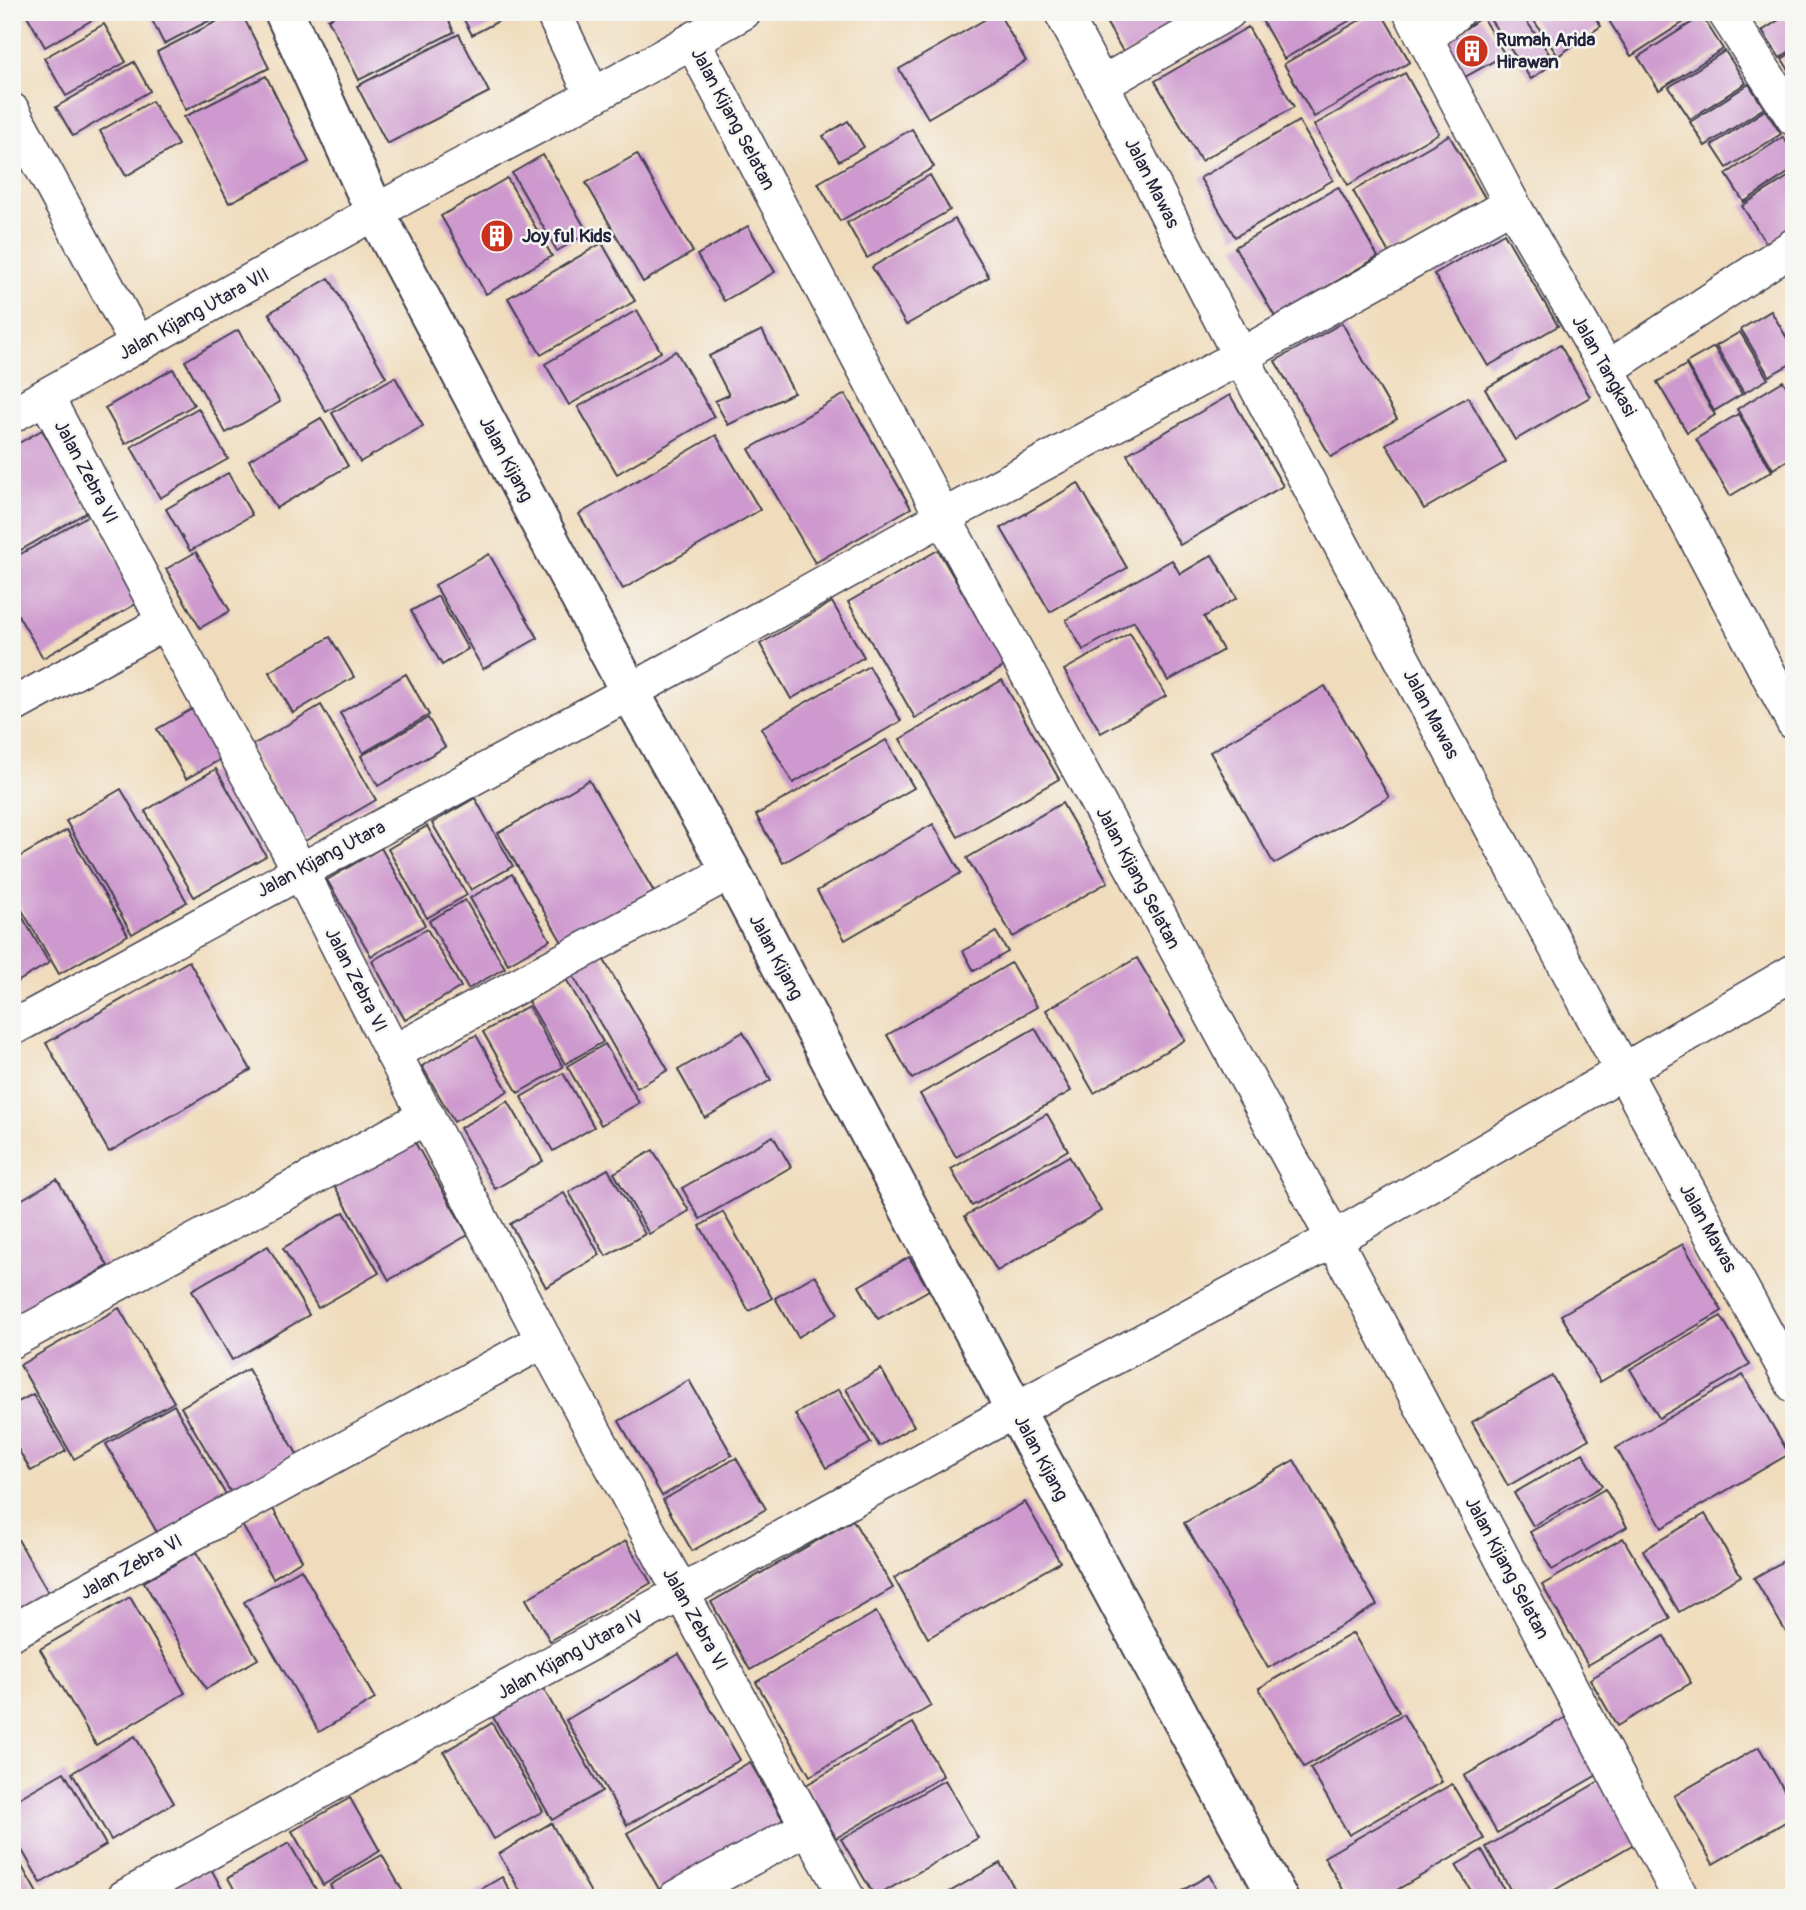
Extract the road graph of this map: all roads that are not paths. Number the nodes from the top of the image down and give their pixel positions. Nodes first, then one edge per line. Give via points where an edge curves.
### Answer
1 (284, 12) edge
2 (553, 12) edge
3 (744, 12) edge
4 (1062, 12) edge
5 (1228, 12) edge
6 (1456, 12) edge
7 (1724, 12) edge
8 (1419, 26) edge
9 (692, 41) junction
10 (1102, 84) junction
11 (593, 96) junction
12 (12, 111) edge
13 (1794, 118) edge
14 (1512, 204) junction
15 (375, 212) junction
16 (1794, 246) edge
17 (138, 345) junction
18 (1241, 356) junction
19 (1607, 369) junction
20 (46, 397) junction
21 (12, 415) edge
22 (943, 517) junction
23 (165, 622) junction
24 (630, 692) junction
25 (12, 706) edge
26 (1794, 722) edge
27 (300, 870) junction
28 (731, 871) junction
29 (1794, 972) edge
30 (12, 1028) edge
31 (393, 1053) junction
32 (1622, 1072) junction
33 (427, 1116) junction
34 (1334, 1239) junction
35 (12, 1340) edge
36 (544, 1340) junction
37 (1794, 1385) edge
38 (1015, 1410) junction
39 (682, 1594) junction
40 (12, 1632) edge
41 (808, 1827) junction
42 (124, 1898) edge
43 (676, 1898) edge
44 (847, 1898) edge
45 (1278, 1898) edge
46 (1681, 1898) edge

1 - 15 street, Jalan Kijang
2 - 11 street
3 - 9 street
4 - 10 street, Jalan Mawas
5 - 10 street
6 - 8 street
7 - 13 street
8 - 14 street, Jalan Tangkasi
9 - 11 street, Jalan Kijang Selatan
9 - 22 street, Jalan Kijang Selatan
10 - 18 street, Jalan Mawas
11 - 15 street, Jalan Kijang Selatan
12 - 17 street
14 - 18 street
14 - 19 street, Jalan Tangkasi
15 - 17 street, Jalan Kijang Utara VII
15 - 24 street, Jalan Kijang
16 - 19 street
17 - 20 street, Jalan Kijang Utara VII
18 - 22 street
18 - 32 street, Jalan Mawas
19 - 26 street, Jalan Tangkasi
20 - 21 street, Jalan Kijang Utara VII
20 - 23 street, Jalan Zebra VI
22 - 24 street
22 - 34 street, Jalan Kijang Selatan
23 - 25 street
23 - 27 street, Jalan Zebra VI
24 - 27 street, Jalan Kijang Utara
24 - 28 street, Jalan Kijang
27 - 30 street, Jalan Kijang Utara
27 - 31 street, Jalan Zebra VI
28 - 31 street
28 - 38 street, Jalan Kijang
29 - 32 street
31 - 33 street, Jalan Zebra VI
32 - 34 street
32 - 37 street, Jalan Mawas
33 - 35 street
33 - 36 street, Jalan Zebra VI
34 - 38 street
34 - 46 street, Jalan Kijang Selatan
36 - 39 street, Jalan Zebra VI
36 - 40 street, Jalan Zebra VI
38 - 39 street, Jalan Kijang Utara IV
38 - 45 street, Jalan Kijang
39 - 41 street, Jalan Zebra VI
39 - 42 street, Jalan Kijang Utara IV
41 - 43 street
41 - 44 street, Jalan Zebra VI

